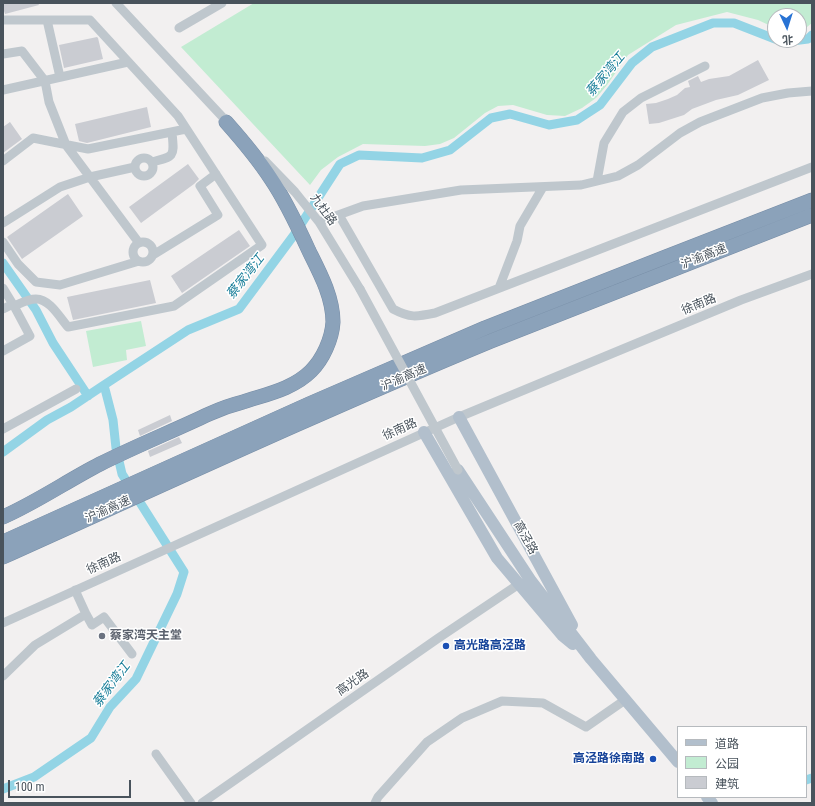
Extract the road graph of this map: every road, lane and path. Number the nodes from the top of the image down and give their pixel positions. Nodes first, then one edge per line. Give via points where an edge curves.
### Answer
1 (116, 3) edge
2 (222, 3) edge
3 (3, 20) edge
4 (47, 20) junction
5 (179, 28) dead end
6 (3, 54) edge
7 (128, 62) junction
8 (705, 66) dead end
9 (60, 77) junction
10 (44, 81) junction
11 (3, 90) edge
12 (812, 91) edge
13 (226, 122) junction
14 (186, 129) junction
15 (172, 132) junction
16 (66, 145) junction
17 (3, 161) edge
18 (152, 162) junction
19 (135, 167) junction
20 (812, 167) edge
21 (216, 174) junction
22 (90, 177) junction
23 (597, 181) junction
24 (542, 187) junction
25 (812, 200) edge
26 (339, 215) junction
27 (812, 217) edge
28 (319, 222) junction
29 (3, 223) edge
30 (3, 242) edge
31 (139, 243) junction
32 (153, 255) junction
33 (139, 261) junction
34 (812, 274) edge
35 (3, 288) edge
36 (499, 288) junction
37 (14, 305) junction
38 (3, 309) edge
39 (3, 351) edge
40 (76, 389) dead end
41 (459, 417) junction
42 (3, 429) edge
43 (424, 432) junction
44 (458, 470) joint
45 (3, 517) edge
46 (3, 540) edge
47 (3, 557) edge
48 (519, 584) junction
49 (75, 590) junction
50 (86, 614) junction
51 (3, 623) edge
52 (132, 654) dead end
53 (591, 659) junction
54 (3, 676) edge
55 (626, 700) junction
56 (156, 754) dead end
57 (677, 761) edge
58 (190, 803) edge
59 (202, 803) edge
60 (375, 803) edge

1 - 13 street, 九杜路
2 - 5 street
3 - 4 street
4 - 7 street via 90,20
4 - 9 street
6 - 10 street via 22,51
7 - 9 street
7 - 14 street via 178,116
8 - 23 street via 641,98 623,112 604,143
9 - 10 street
10 - 11 street
10 - 16 street via 49,102
12 - 23 street via 762,98 700,122 680,133 638,165 618,176
13 - 28 street, 九杜路 via 294,192
13 - 45 highway via 272,179 326,286 333,323 322,357 301,380 288,387 209,414 100,464
14 - 15 street
14 - 21 street
15 - 16 street via 88,149
15 - 18 street via 172,155
16 - 17 street via 33,138
16 - 22 street
18 - 19 street via 141,158
18 - 19 street via 152,171 145,176 139,175
19 - 22 street
20 - 36 street
21 - 32 street via 200,186 218,215
21 - 37 street via 262,245 174,306 68,328 42,299 34,298
22 - 29 street via 60,188
22 - 31 street
23 - 24 street via 581,185
24 - 26 street via 461,190 363,206
24 - 36 street via 520,226
25 - 46 highway, 沪渝高速 via 485,328
26 - 28 street
26 - 36 street via 393,309 404,315 417,317 435,313
27 - 47 highway, 沪渝高速 via 491,342 314,417
28 - 44 street, 九杜路, bridge via 360,289
30 - 33 street via 18,264 36,282 60,285
31 - 32 street via 146,242 151,245
31 - 33 street via 134,247 133,254
32 - 33 street via 149,261
34 - 41 street, 徐南路 via 741,300
35 - 37 street
37 - 38 street
37 - 39 street via 30,336
40 - 42 street
41 - 43 street, 徐南路
41 - 53 main road, 高泾路
43 - 48 main road, 高泾路 via 497,558
43 - 49 street, 徐南路
44 - 53 main road, 高泾路 via 531,580
48 - 53 main road, 高泾路 via 562,635
48 - 59 street, 高光路
49 - 50 street
49 - 51 street, 徐南路
50 - 52 street via 92,625 104,617
50 - 54 street via 35,645
53 - 55 main road, 高泾路
55 - 57 main road, 高泾路
55 - 60 street via 586,727 543,704 502,701 462,718 427,742
56 - 58 street

